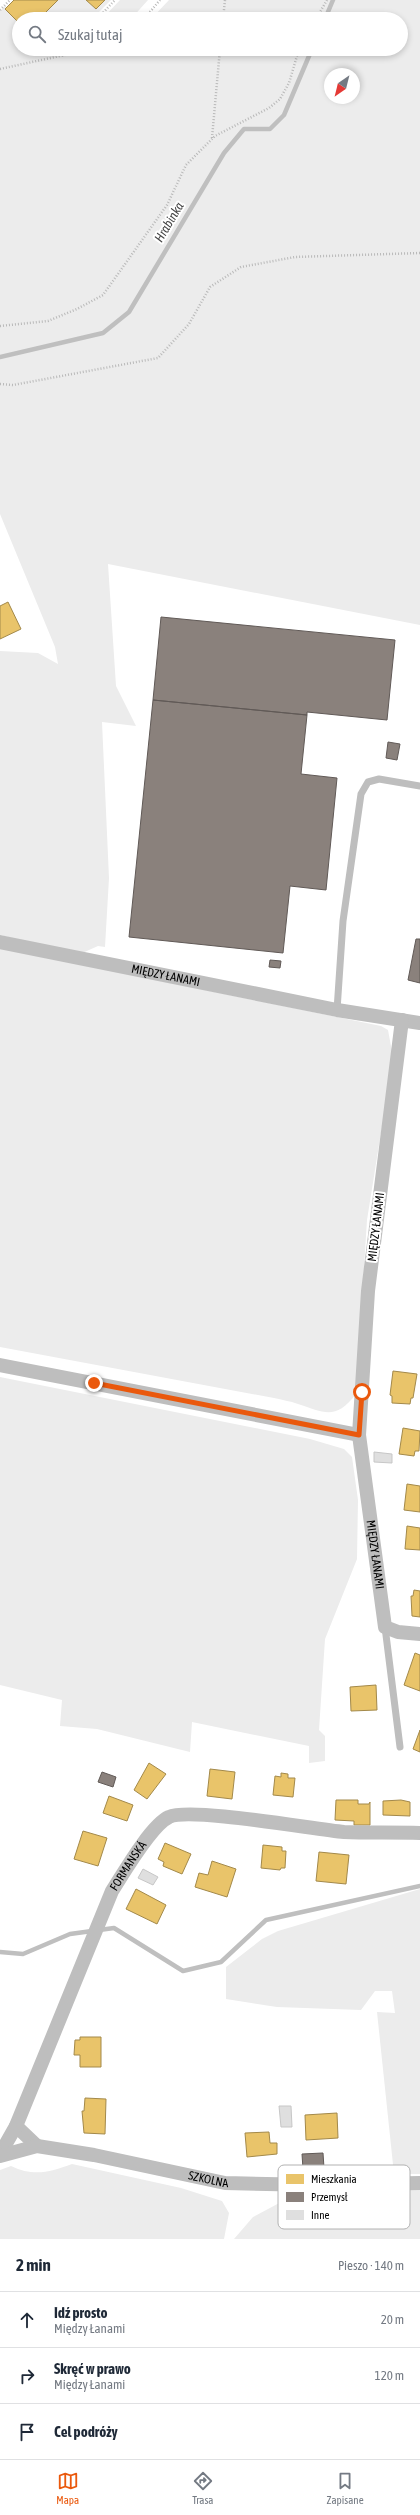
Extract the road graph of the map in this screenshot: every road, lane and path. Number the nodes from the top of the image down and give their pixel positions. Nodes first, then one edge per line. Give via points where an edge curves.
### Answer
1 (10, 0) edge
2 (115, 0) edge
3 (160, 0) edge
4 (225, 0) edge
5 (327, 0) edge
6 (0, 10) edge
7 (104, 12) edge
8 (150, 12) edge
9 (224, 12) edge
10 (320, 12) edge
11 (62, 56) edge
12 (219, 56) edge
13 (297, 56) edge
14 (0, 70) edge
15 (212, 139) junction
16 (420, 253) edge
17 (0, 326) edge
18 (0, 384) edge
19 (420, 786) edge
20 (0, 942) edge
21 (337, 1010) junction
22 (402, 1020) junction
23 (420, 1023) edge
24 (0, 1365) edge
25 (359, 1435) junction
26 (385, 1627) junction
27 (420, 1634) edge
28 (400, 1747) dead end
29 (420, 1833) edge
30 (16, 2126) junction
31 (37, 2146) junction
32 (0, 2155) edge
33 (410, 2183) edge
34 (420, 2183) edge
35 (278, 2184) edge

1 - 6 path
2 - 7 path
3 - 8 path
4 - 9 path
5 - 10 path
11 - 14 path
12 - 15 path
13 - 15 path via 289,83 280,99 269,108
15 - 17 path via 186,164 162,215 103,295 48,321
16 - 18 path via 295,257 241,267 210,287 189,324 158,358 13,385
19 - 21 lane via 380,779 368,782 360,794 343,921
20 - 21 street, MIĘDZY ŁANAMI
21 - 22 street, MIĘDZY ŁANAMI
22 - 23 street, MIĘDZY ŁANAMI
22 - 25 street, MIĘDZY ŁANAMI via 368,1291
24 - 25 street
25 - 26 street, MIĘDZY ŁANAMI
26 - 27 street via 398,1632
26 - 28 lane, MIĘDZY ŁANAMI
29 - 30 street, FORMANSKÁ via 344,1832 198,1815 169,1816 131,1860 112,1891
30 - 31 street
30 - 32 street, FORMANSKÁ
31 - 32 street, SZKOLNA
31 - 35 street, SZKOLNA via 94,2155 225,2183
33 - 34 street, SZKOLNA

